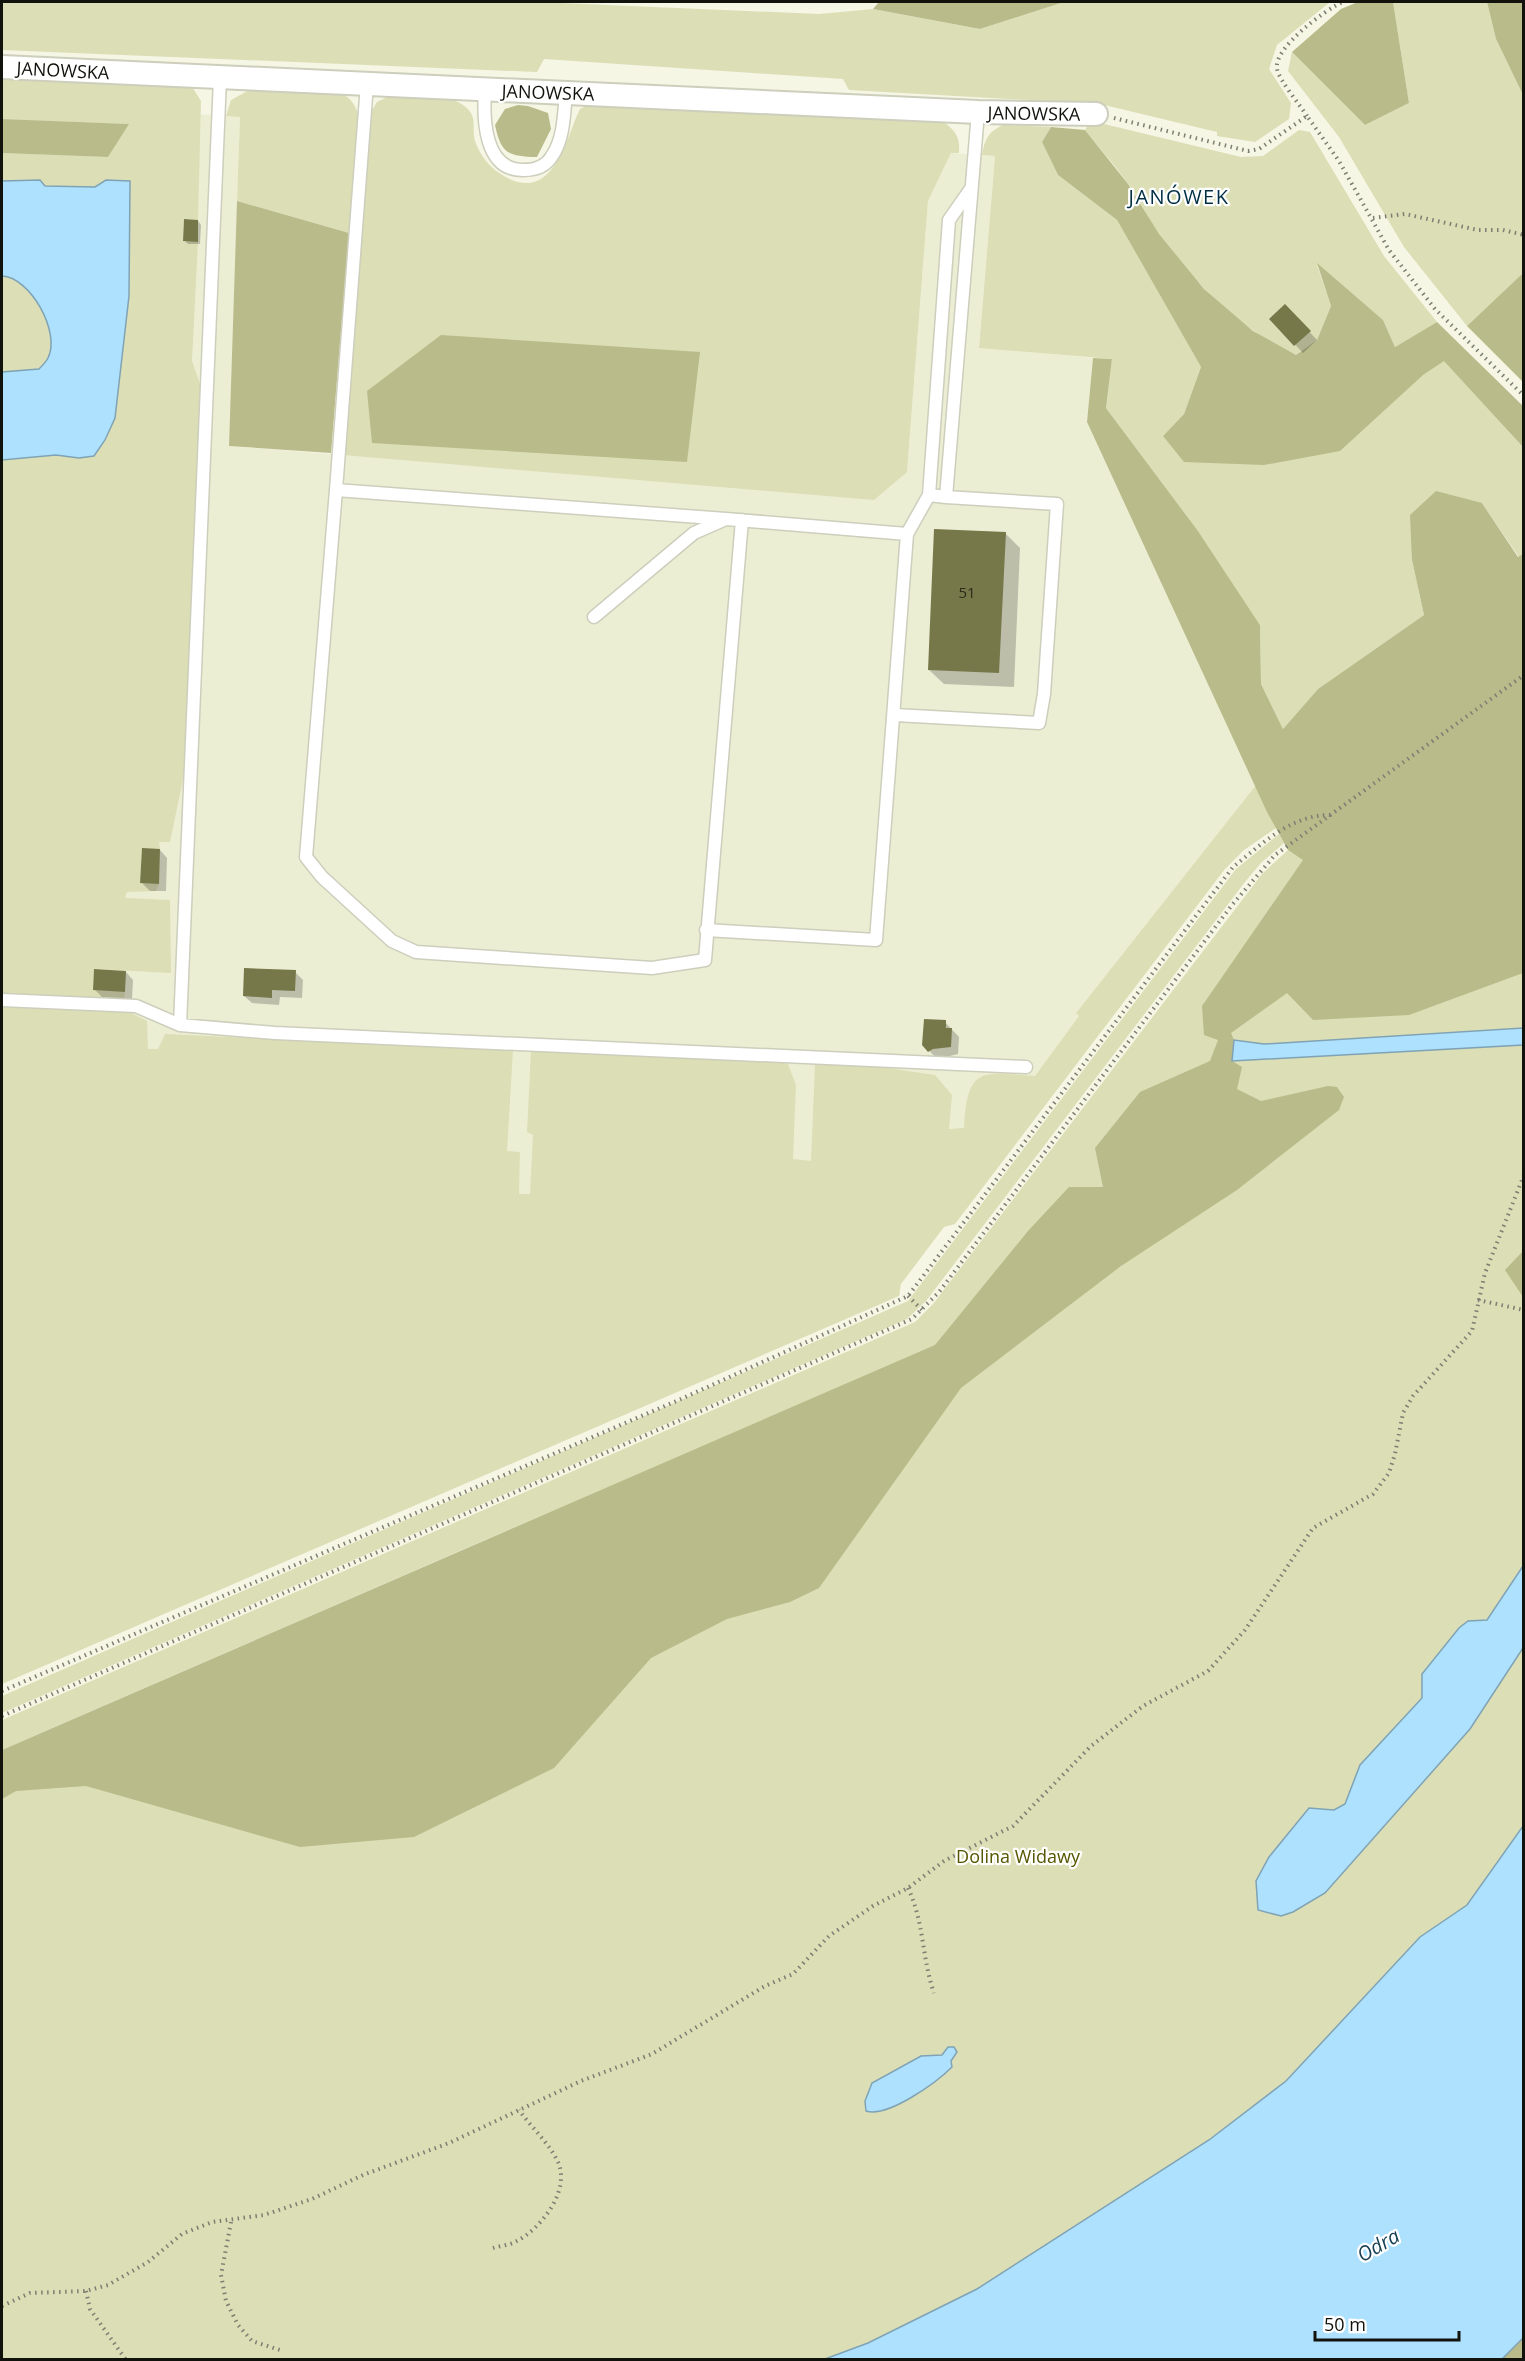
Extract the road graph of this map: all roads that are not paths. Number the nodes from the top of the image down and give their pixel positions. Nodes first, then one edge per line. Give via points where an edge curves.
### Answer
1 (2, 67) edge
2 (220, 78) junction
3 (367, 84) junction
4 (485, 90) junction
5 (566, 93) junction
6 (978, 111) junction
7 (1096, 114) road end
8 (971, 189) junction
9 (336, 490) junction
10 (929, 495) junction
11 (946, 497) junction
12 (726, 519) junction
13 (742, 520) junction
14 (907, 534) junction
15 (594, 617) dead end
16 (895, 715) junction
17 (706, 930) junction
18 (2, 1000) edge
19 (180, 1024) junction
20 (1026, 1067) dead end

1 - 2 street, JANOWSKA
2 - 3 street, JANOWSKA
2 - 19 lane
3 - 4 street, JANOWSKA
3 - 9 lane
4 - 5 street, JANOWSKA
4 - 5 lane via 490,146 498,160 517,170 543,166 552,156 560,138
5 - 6 street, JANOWSKA
6 - 7 street, JANOWSKA
6 - 8 lane
8 - 10 lane via 949,220
8 - 11 lane
9 - 12 lane
9 - 17 lane via 306,858 392,941 416,952 651,968 705,960
10 - 11 lane
10 - 14 lane
11 - 16 lane via 1057,504 1039,723
12 - 13 lane
12 - 15 lane via 694,533
13 - 14 lane
13 - 17 lane
14 - 16 lane
16 - 17 lane via 876,940
18 - 19 lane via 136,1006
19 - 20 lane via 287,1033

